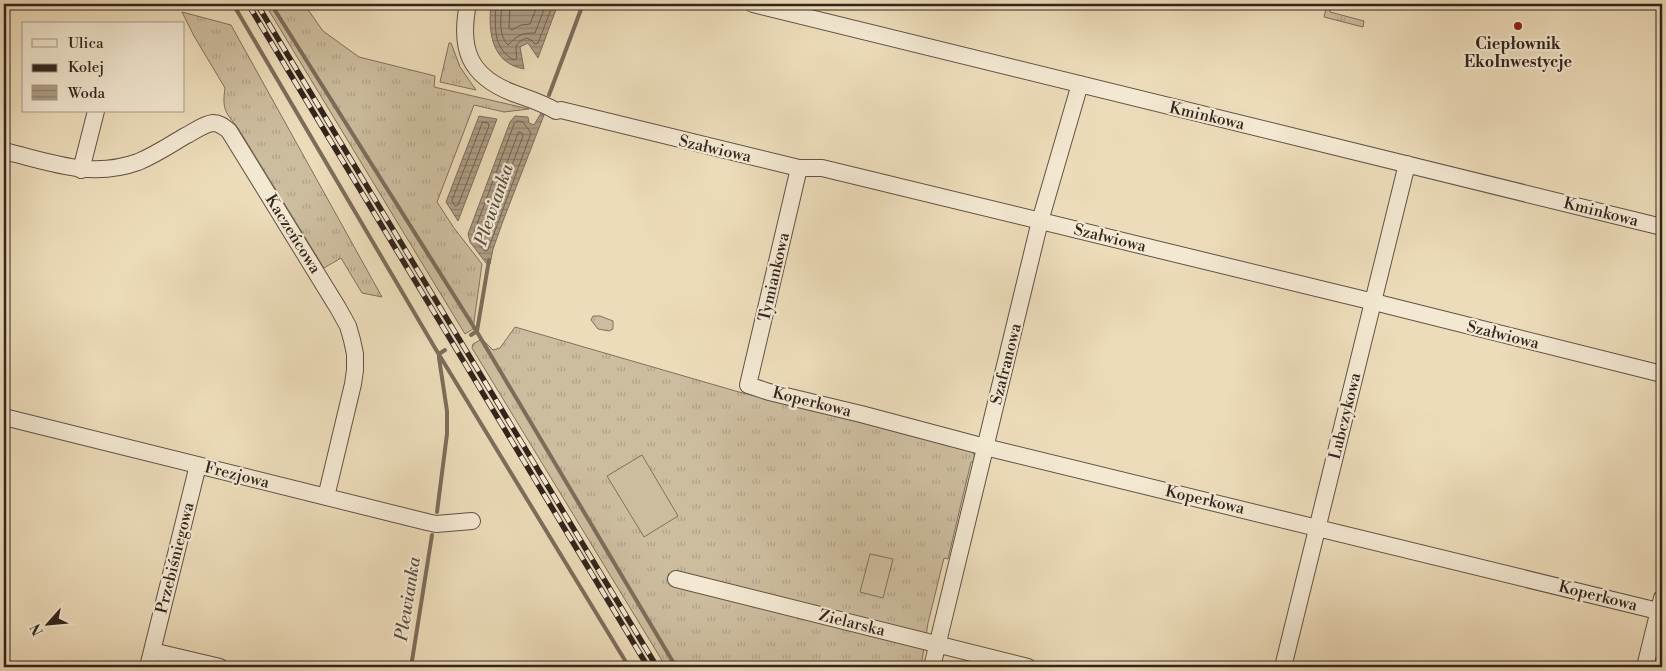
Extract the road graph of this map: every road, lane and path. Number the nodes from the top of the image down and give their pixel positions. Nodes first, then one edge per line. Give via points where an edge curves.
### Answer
1 (468, 4) edge
2 (753, 4) edge
3 (1080, 84) junction
4 (96, 112) edge
5 (4, 151) edge
6 (1407, 164) junction
7 (799, 168) junction
8 (81, 170) junction
9 (1040, 221) junction
10 (1662, 227) edge
11 (1374, 302) junction
12 (1662, 374) edge
13 (748, 385) joint
14 (4, 418) edge
15 (985, 447) junction
16 (198, 465) junction
17 (326, 497) junction
18 (472, 521) dead end
19 (1316, 526) junction
20 (676, 579) dead end
21 (1661, 607) edge
22 (938, 645) junction
23 (152, 651) junction
24 (148, 667) edge
25 (220, 667) edge
26 (932, 667) edge
27 (1028, 667) edge
28 (1282, 667) edge
29 (1646, 667) edge

1 - 7 street, Szałwiowa via 464,21 468,57 490,82 556,111
2 - 3 street, Kminkowa
3 - 6 street, Kminkowa
3 - 9 street, Szafranowa
4 - 8 street
5 - 8 street, Kaczeńcowa
6 - 10 street, Kminkowa
6 - 11 street, Lubczykowa
7 - 9 street, Szałwiowa via 822,168
7 - 13 street, Tymiankowa
8 - 17 street, Kaczeńcowa via 107,169 137,162 214,123 229,131 338,308 352,340 355,354 353,384
9 - 11 street, Szałwiowa
9 - 15 street, Szafranowa
11 - 12 street, Szałwiowa
11 - 19 street, Lubczykowa
13 - 15 street, Koperkowa
14 - 16 street, Frezjowa
15 - 19 street, Koperkowa
15 - 22 street, Szafranowa
16 - 17 street, Frezjowa
16 - 23 street, Przebiśniegowa
17 - 18 street, Frezjowa via 436,524
19 - 21 street, Koperkowa
19 - 28 street, Lubczykowa
20 - 22 street, Zielarska
21 - 29 street
22 - 26 street, Szafranowa
22 - 27 street, Zielarska
23 - 24 street, Przebiśniegowa
23 - 25 street

